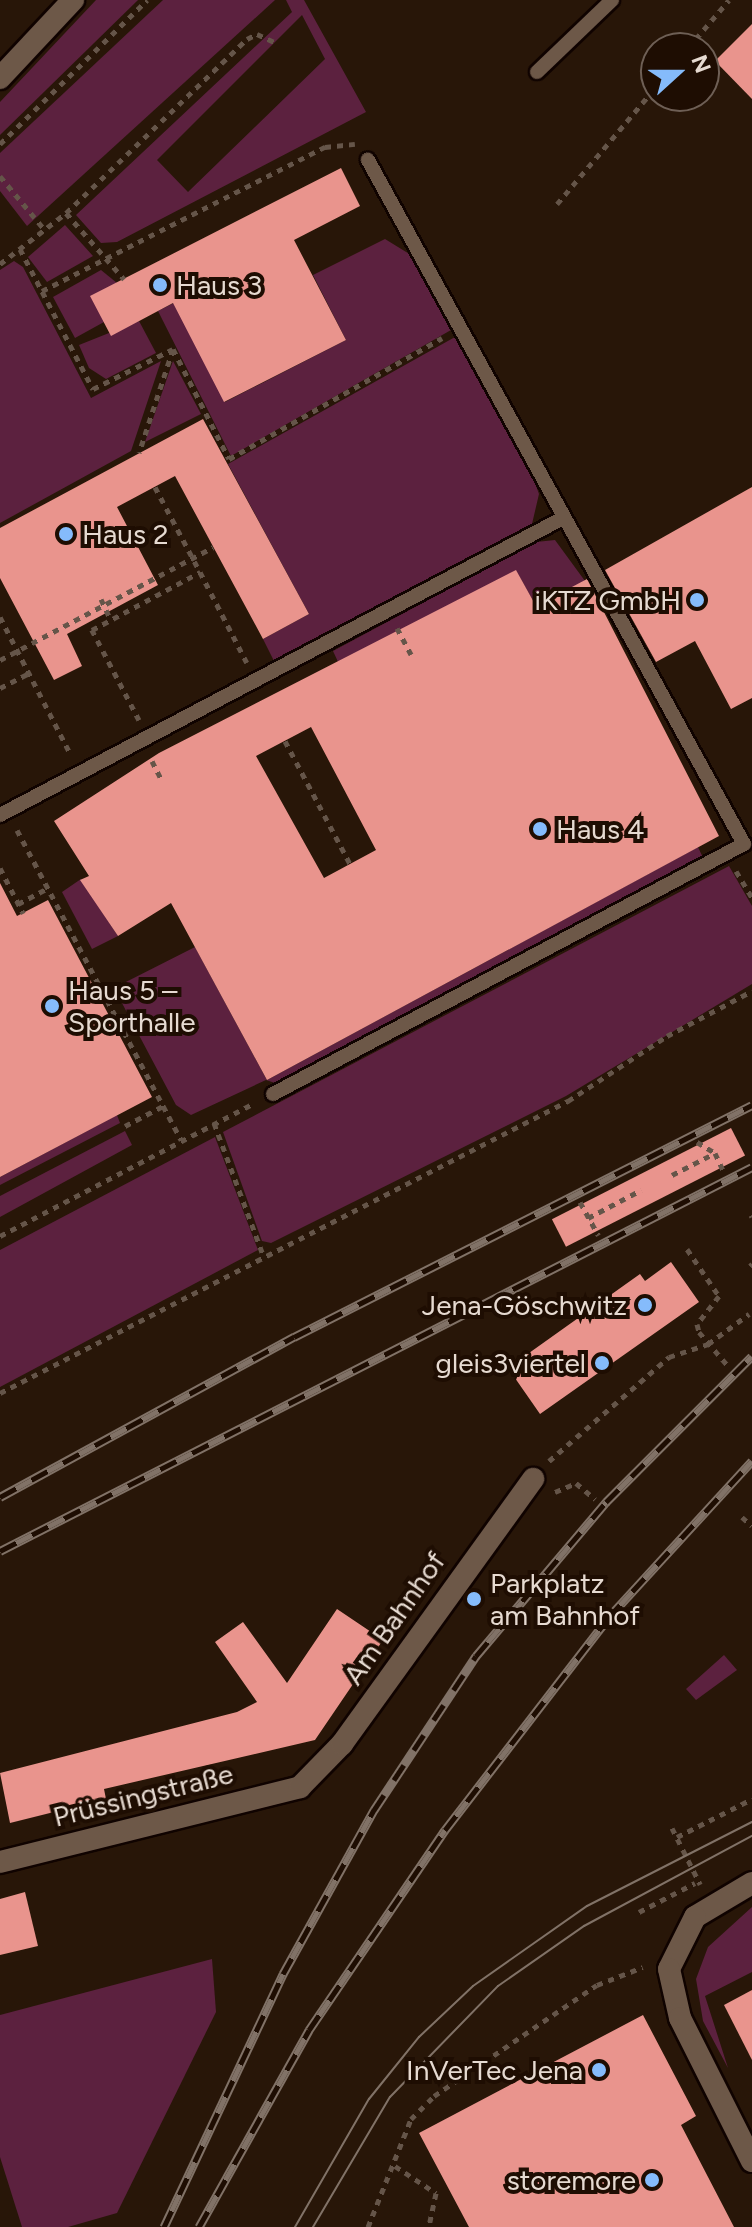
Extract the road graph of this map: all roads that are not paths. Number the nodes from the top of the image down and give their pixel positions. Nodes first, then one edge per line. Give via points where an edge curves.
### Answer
1 (73, 0) edge
2 (612, 0) edge
3 (537, 72) dead end
4 (0, 78) edge
5 (368, 160) road end
6 (563, 518) junction
7 (4, 814) edge
8 (273, 1094) road end
9 (533, 1479) road end
10 (300, 1787) joint
11 (0, 1862) edge
12 (752, 1883) edge
13 (752, 2161) edge

1 - 4 street
2 - 3 lane
5 - 6 lane
6 - 7 lane
6 - 8 lane via 744,844
9 - 10 street, Am Bahnhof via 342,1744
10 - 11 street, Prüssingstraße
12 - 13 street via 695,1917 669,1969 680,2018

